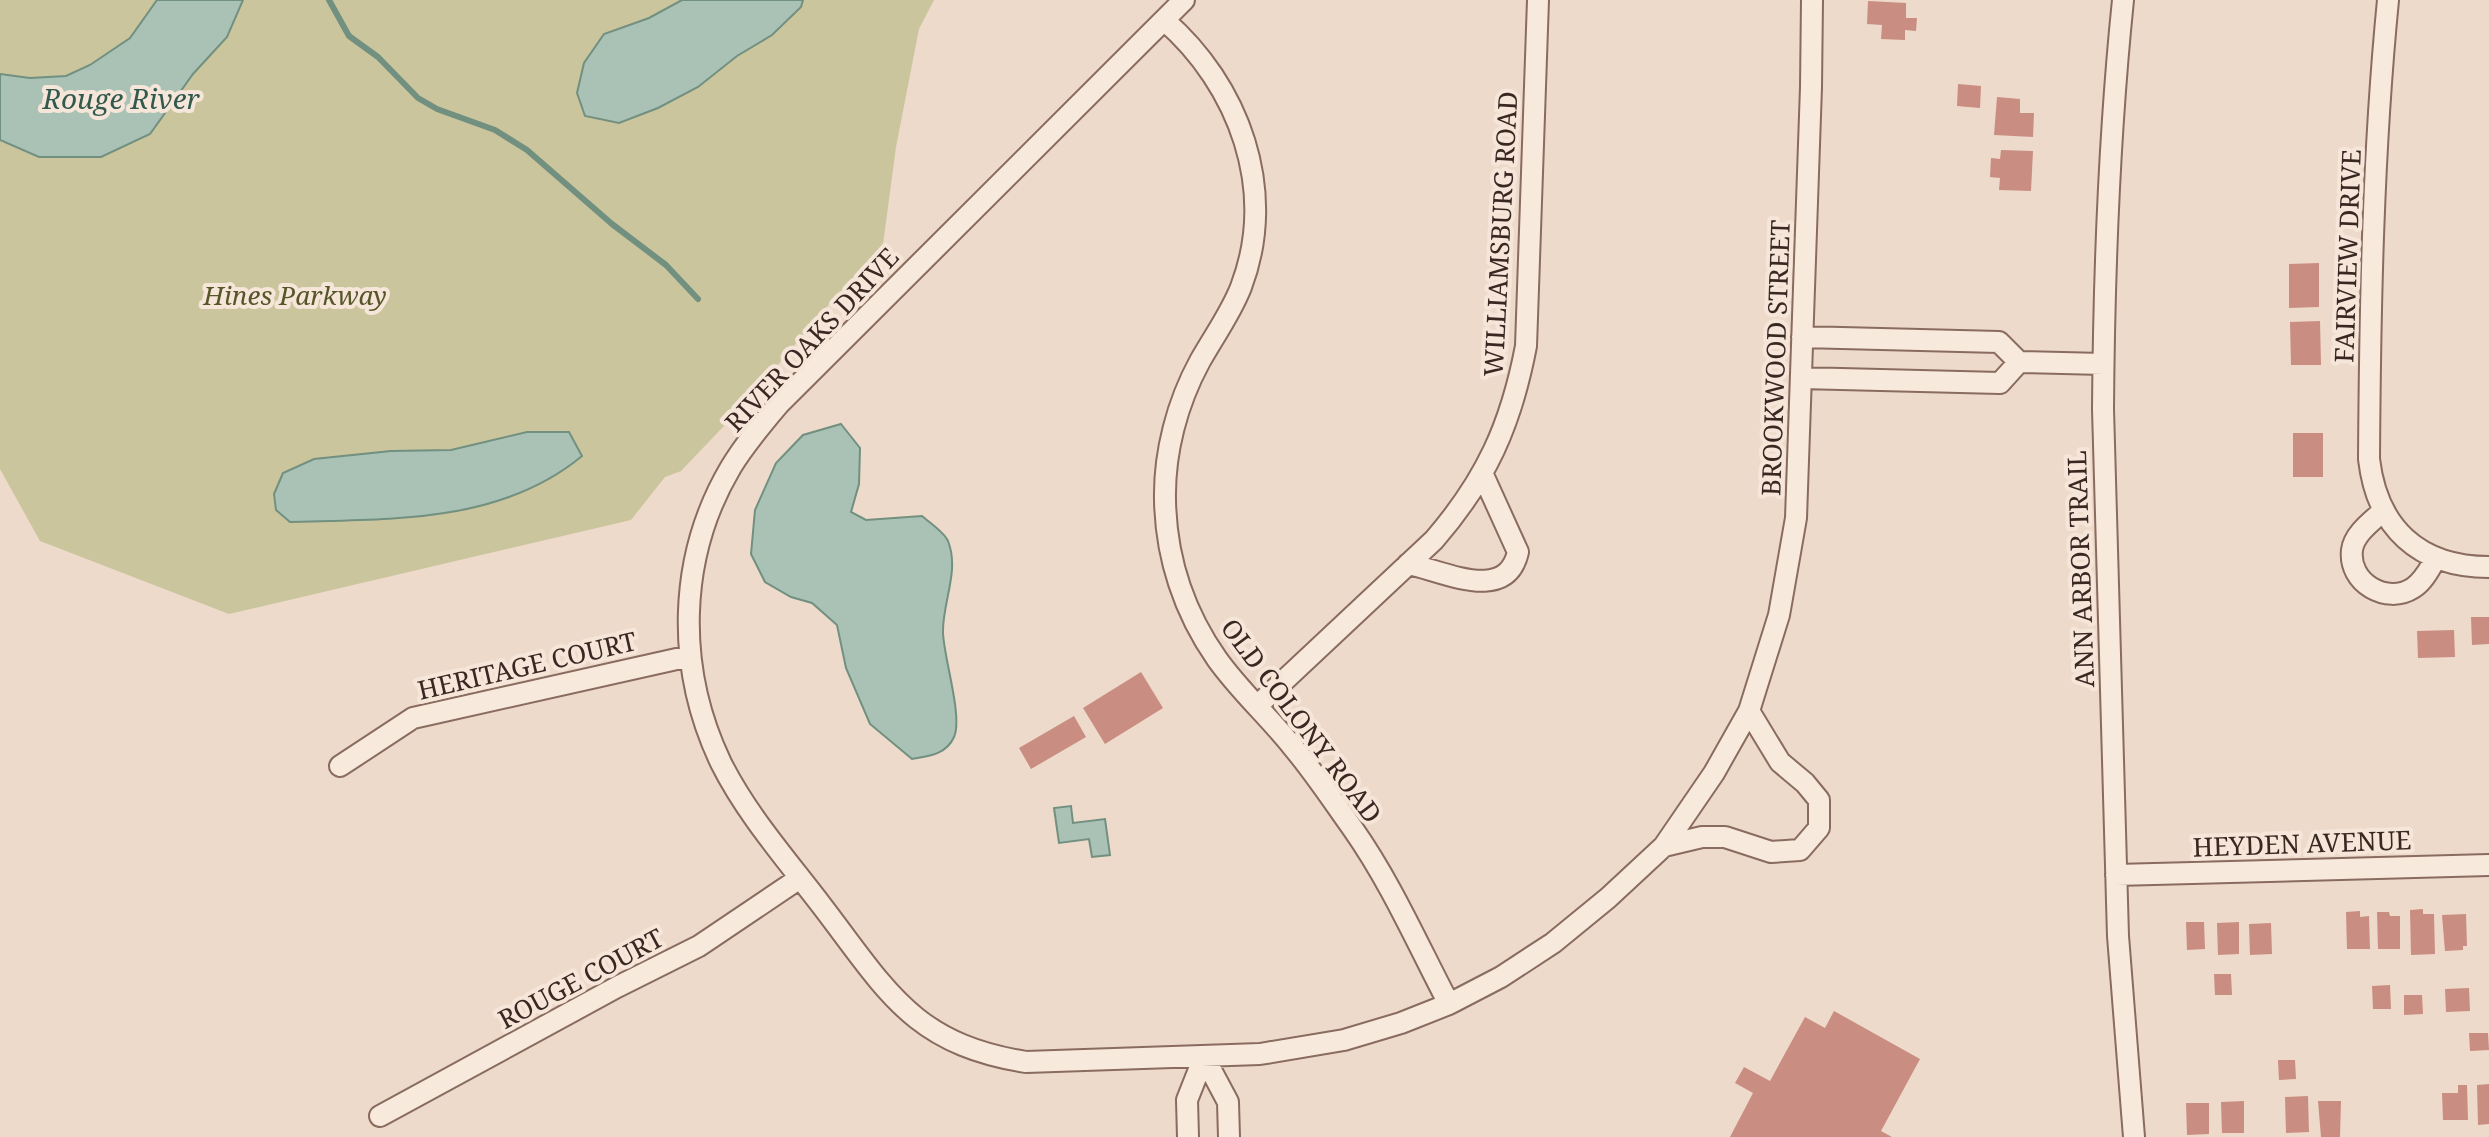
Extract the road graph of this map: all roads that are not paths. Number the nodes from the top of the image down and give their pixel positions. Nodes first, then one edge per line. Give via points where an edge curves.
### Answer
1 (1184, 0) edge
2 (1538, 0) edge
3 (1812, 0) edge
4 (2123, 0) edge
5 (2388, 0) edge
6 (1164, 20) junction
7 (1802, 337) junction
8 (2019, 362) junction
9 (2103, 364) junction
10 (1801, 378) junction
11 (1483, 475) junction
12 (2383, 511) junction
13 (2436, 558) junction
14 (1408, 564) junction
15 (2489, 567) edge
16 (690, 656) junction
17 (1257, 706) junction
18 (1749, 711) junction
19 (340, 766) dead end
20 (1664, 846) junction
21 (2489, 865) edge
22 (2116, 875) junction
23 (800, 878) junction
24 (1449, 1004) junction
25 (1204, 1057) junction
26 (380, 1116) dead end
27 (1188, 1137) edge
28 (1229, 1137) edge
29 (2134, 1137) edge

1 - 6 street, RIVER OAKS DRIVE
2 - 11 street, WILLIAMSBURG ROAD via 1526,346 1518,391
3 - 7 street, BROOKWOOD STREET
4 - 9 street, ANN ARBOR TRAIL via 2113,99
5 - 12 street, FAIRVIEW DRIVE via 2373,199 2369,459 2372,486
6 - 16 street, RIVER OAKS DRIVE via 751,438 719,489 699,543 689,602
6 - 17 street, OLD COLONY ROAD via 1197,51 1223,89 1242,131 1253,175 1255,221 1248,265 1181,403 1169,451 1165,500 1171,557 1189,610 1218,661
7 - 8 street via 1999,342
7 - 10 street, BROOKWOOD STREET
8 - 9 street
8 - 10 street via 2000,383
9 - 22 street, ANN ARBOR TRAIL
10 - 18 street, BROOKWOOD STREET via 1793,545 1779,615
11 - 14 street, WILLIAMSBURG ROAD via 1458,513
11 - 14 street via 1518,552 1515,566 1492,582
12 - 13 street, FAIRVIEW DRIVE via 2405,538
12 - 13 street via 2352,549 2355,569 2364,582 2376,592 2412,589
13 - 15 street, FAIRVIEW DRIVE
14 - 17 street, WILLIAMSBURG ROAD
16 - 19 street, HERITAGE COURT via 413,718
16 - 23 street, RIVER OAKS DRIVE via 698,702 722,764 747,808
17 - 24 street, OLD COLONY ROAD via 1356,833
18 - 20 street, BROOKWOOD STREET
18 - 20 street, BROOKWOOD STREET via 1780,762 1819,800 1819,828 1800,850 1771,852 1725,837
20 - 24 street, BROOKWOOD STREET via 1553,943
21 - 22 street, HEYDEN AVENUE
22 - 29 street, ANN ARBOR TRAIL
23 - 25 street, RIVER OAKS DRIVE via 891,996 952,1042 1026,1062
23 - 26 street, ROUGE COURT via 699,946
24 - 25 street, BROOKWOOD STREET via 1344,1040
25 - 27 street via 1187,1100
25 - 28 street via 1228,1102

